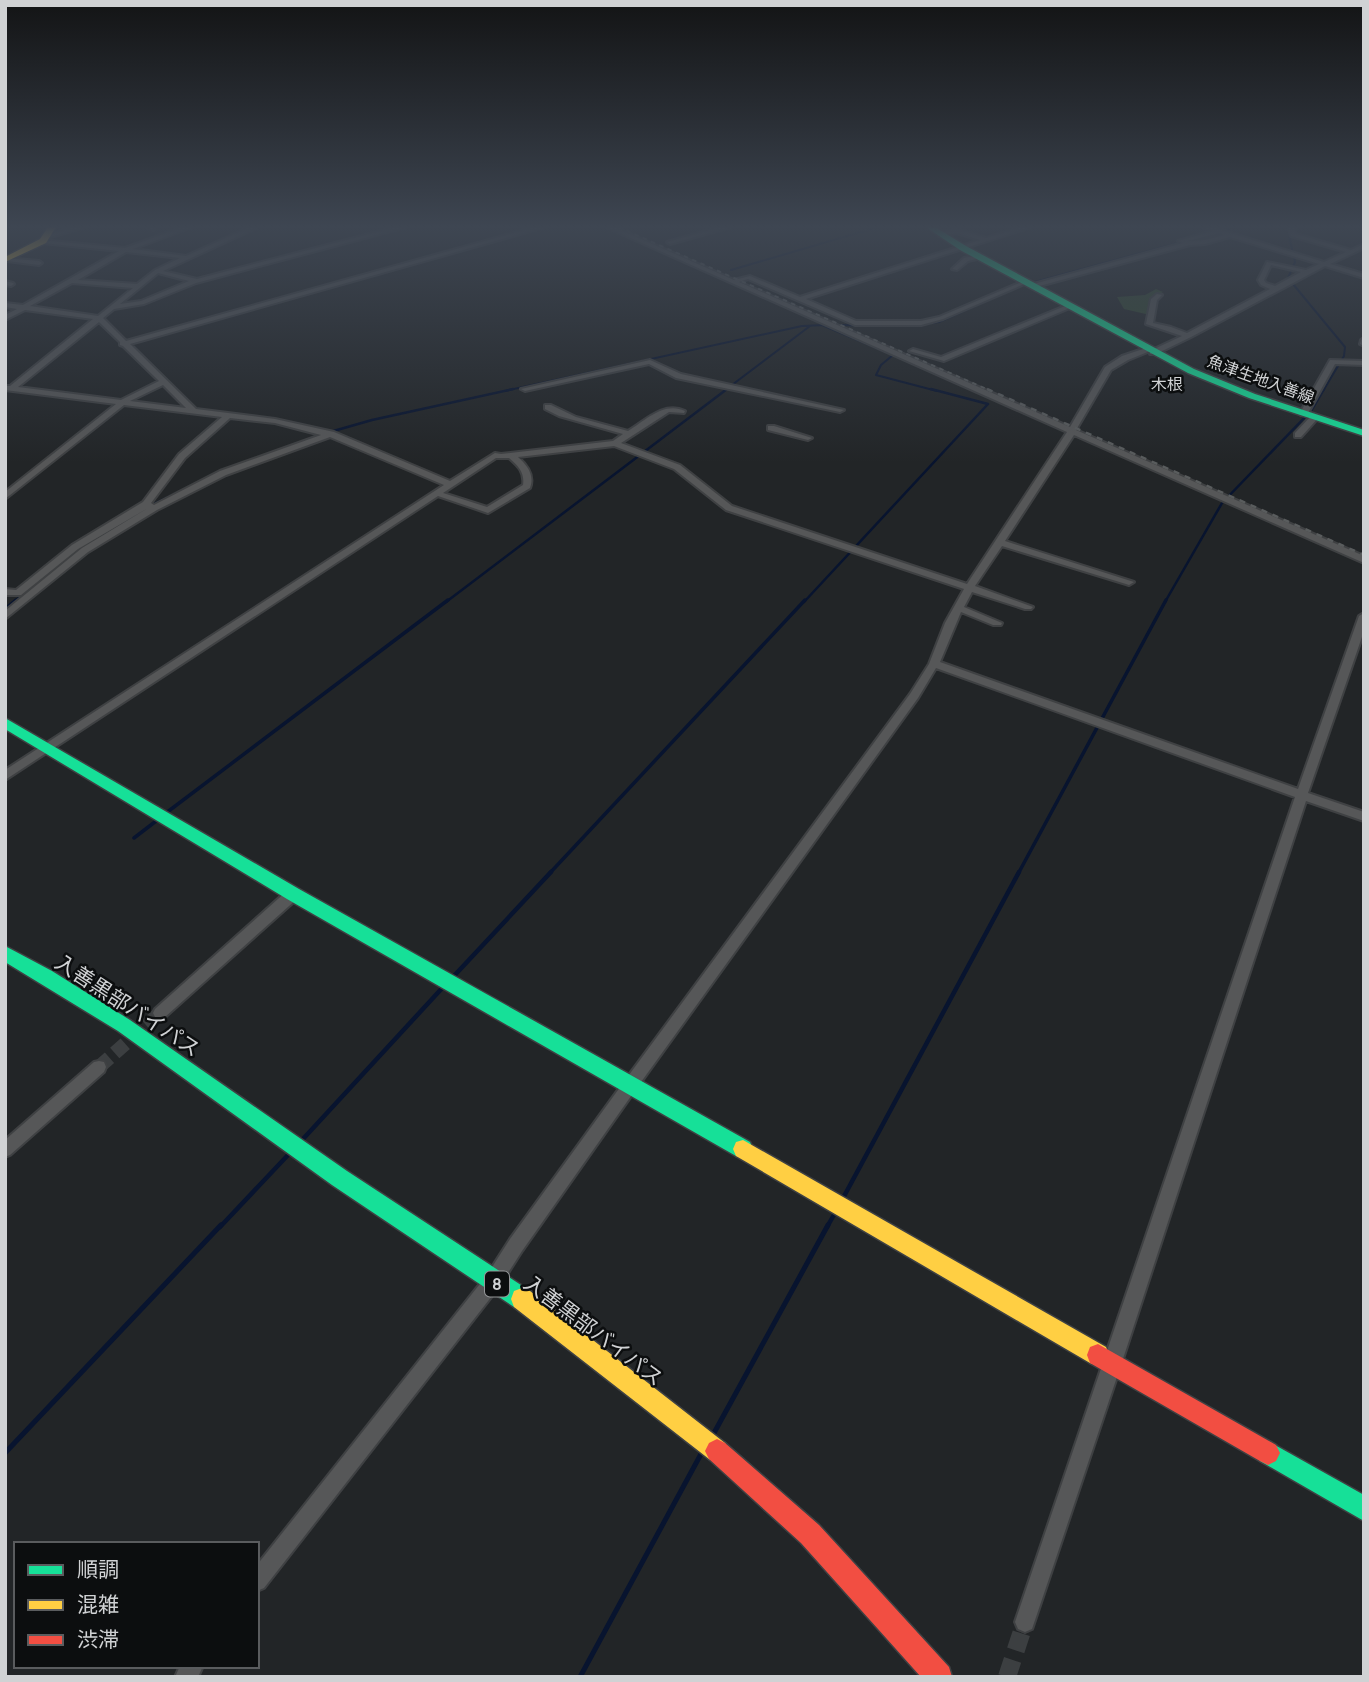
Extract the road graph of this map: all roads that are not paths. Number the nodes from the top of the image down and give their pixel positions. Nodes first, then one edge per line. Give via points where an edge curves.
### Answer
1 (9, 305) edge
2 (26, 305) edge
3 (124, 305) edge
4 (260, 305) edge
5 (786, 305) edge
6 (815, 305) edge
7 (973, 305) edge
8 (1153, 305) edge
9 (1245, 305) edge
10 (1070, 306) joint
11 (23, 307) junction
12 (113, 307) joint
13 (5, 318) edge
14 (99, 318) junction
15 (1189, 336) junction
16 (122, 344) junction
17 (1151, 350) junction
18 (913, 351) dead end
19 (1364, 363) edge
20 (163, 382) junction
21 (525, 389) dead end
22 (7, 390) edge
23 (124, 401) junction
24 (548, 407) dead end
25 (192, 409) junction
26 (840, 410) dead end
27 (681, 411) dead end
28 (230, 414) junction
29 (1310, 415) junction
30 (771, 428) dead end
31 (1072, 431) junction
32 (1364, 433) edge
33 (331, 434) junction
34 (629, 434) junction
35 (1298, 435) dead end
36 (808, 438) dead end
37 (615, 443) junction
38 (511, 455) junction
39 (450, 484) junction
40 (436, 493) junction
41 (5, 496) edge
42 (150, 506) junction
43 (999, 542) junction
44 (1364, 561) edge
45 (1129, 582) dead end
46 (969, 588) junction
47 (5, 592) edge
48 (1028, 607) dead end
49 (958, 608) junction
50 (1364, 616) edge
51 (5, 617) edge
52 (998, 623) dead end
53 (934, 664) junction
54 (5, 723) edge
55 (49, 748) junction
56 (5, 776) edge
57 (1300, 794) junction
58 (1364, 817) edge
59 (293, 894) junction
60 (5, 953) edge
61 (160, 1013) tunnel mouth
62 (99, 1067) tunnel mouth
63 (631, 1084) junction
64 (5, 1150) edge
65 (493, 1281) junction
66 (1113, 1365) junction
67 (1364, 1510) edge
68 (259, 1578) edge
69 (1025, 1622) tunnel mouth
70 (939, 1677) edge

1 - 11 street
2 - 11 street
3 - 12 street
4 - 16 street
5 - 31 street
6 - 7 street via 855,323 921,323
8 - 15 street via 1149,324
9 - 15 street
10 - 17 main road, 魚津生地入善線
10 - 18 street via 941,359
11 - 13 street
11 - 14 street
12 - 14 street
14 - 16 street
14 - 22 street
15 - 17 street
16 - 20 street
17 - 29 main road, 魚津生地入善線 via 1215,382
17 - 31 street via 1108,369
19 - 29 street via 1333,362
20 - 23 street
20 - 25 street
21 - 26 street via 650,362 679,376
22 - 23 street
23 - 25 street
23 - 41 street
24 - 34 street via 558,415 609,425
25 - 28 street
27 - 34 street via 668,409
28 - 33 street
28 - 42 street via 182,457
29 - 32 main road, 魚津生地入善線
29 - 35 street
30 - 36 street
31 - 43 street
31 - 44 street
33 - 39 street
33 - 42 street via 223,473
34 - 37 street
37 - 38 street
37 - 46 street via 677,467 729,508
38 - 39 street via 495,455
38 - 40 street via 529,477 527,486 488,510
39 - 40 street
40 - 55 street
42 - 47 street via 75,547 18,593
42 - 51 street via 85,550
43 - 45 street
43 - 46 street
46 - 48 street
46 - 49 street
49 - 52 street
49 - 53 street
50 - 57 street
53 - 57 street
53 - 63 street
54 - 55 main road
55 - 56 street
55 - 59 main road
57 - 58 street
57 - 66 street
59 - 61 street
59 - 63 main road
60 - 65 main road, 入善黒部バイパス / 8 via 167,1054
62 - 64 street
63 - 65 street
63 - 66 main road
65 - 68 street
65 - 70 main road, 入善黒部バイパス / 8 via 538,1310 716,1450 791,1517
66 - 67 main road
66 - 69 street

